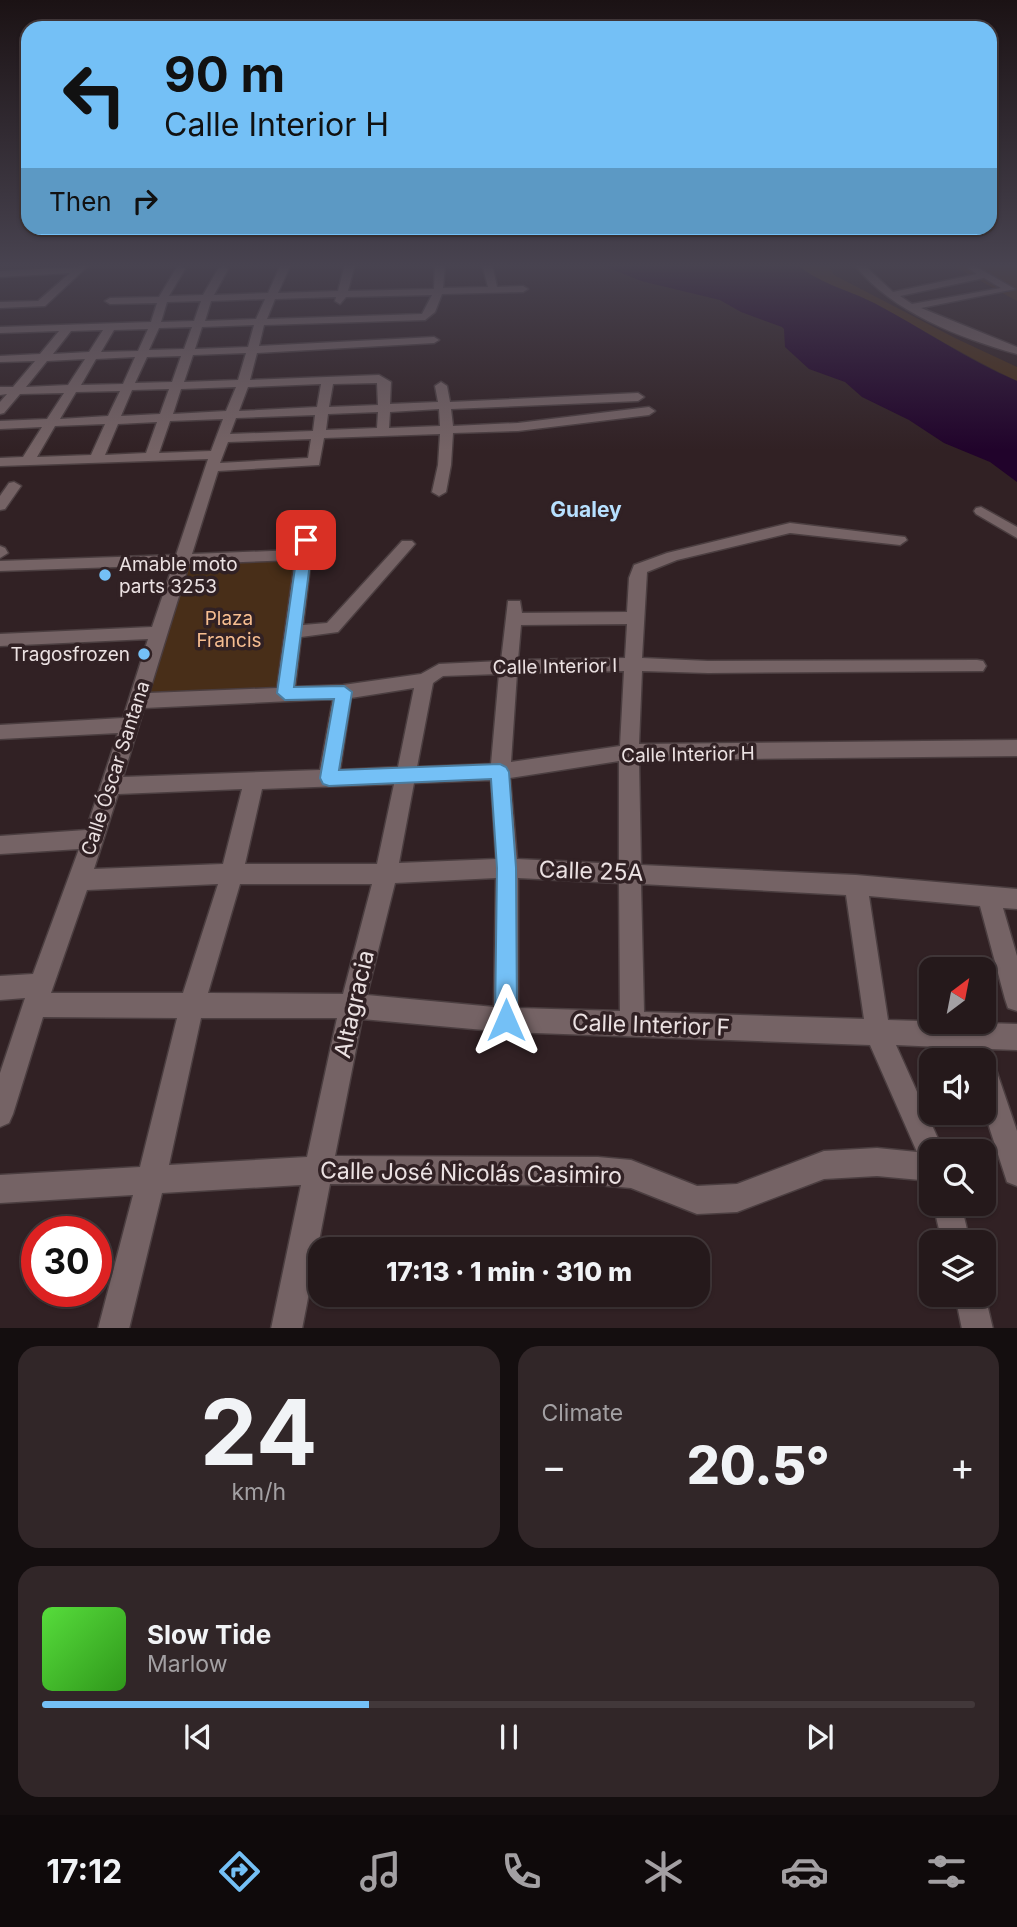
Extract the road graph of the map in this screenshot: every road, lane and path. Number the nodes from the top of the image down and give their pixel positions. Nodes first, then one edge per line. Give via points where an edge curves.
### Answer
1 (111, 326) joint
2 (155, 326) edge
3 (197, 326) edge
4 (259, 326) edge
5 (336, 326) edge
6 (957, 326) edge
7 (68, 327) junction
8 (0, 330) edge
9 (435, 340) dead end
10 (332, 347) junction
11 (251, 350) junction
12 (1017, 351) edge
13 (188, 352) junction
14 (142, 354) junction
15 (93, 355) junction
16 (44, 356) junction
17 (0, 359) edge
18 (327, 382) junction
19 (243, 384) junction
20 (176, 386) junction
21 (441, 386) dead end
22 (127, 387) junction
23 (72, 389) junction
24 (0, 391) edge
25 (16, 391) junction
26 (638, 397) dead end
27 (518, 398) junction
28 (445, 406) junction
29 (384, 408) junction
30 (0, 410) edge
31 (322, 411) junction
32 (649, 411) dead end
33 (230, 416) junction
34 (164, 418) junction
35 (113, 421) junction
36 (52, 423) junction
37 (0, 425) edge
38 (448, 428) junction
39 (383, 431) junction
40 (518, 432) junction
41 (318, 435) junction
42 (223, 438) junction
43 (151, 457) junction
44 (96, 459) junction
45 (27, 461) junction
46 (215, 461) junction
47 (0, 462) edge
48 (14, 486) dead end
49 (439, 492) dead end
50 (0, 506) edge
51 (981, 511) dead end
52 (309, 517) dead end
53 (1017, 533) edge
54 (900, 540) dead end
55 (407, 544) dead end
56 (304, 555) junction
57 (184, 559) junction
58 (0, 566) edge
59 (635, 618) junction
60 (293, 632) junction
61 (159, 634) junction
62 (0, 640) edge
63 (634, 664) junction
64 (977, 666) dead end
65 (507, 667) junction
66 (425, 680) junction
67 (344, 692) junction
68 (285, 693) junction
69 (136, 701) junction
70 (129, 725) junction
71 (0, 732) edge
72 (1017, 748) edge
73 (629, 752) junction
74 (500, 772) junction
75 (405, 775) junction
76 (329, 778) junction
77 (254, 781) junction
78 (108, 786) junction
79 (92, 839) junction
80 (0, 845) edge
81 (507, 868) junction
82 (632, 872) junction
83 (232, 874) junction
84 (386, 874) junction
85 (80, 880) junction
86 (856, 885) junction
87 (989, 897) junction
88 (1017, 900) edge
89 (0, 988) edge
90 (37, 995) junction
91 (1017, 999) edge
92 (192, 1005) junction
93 (352, 1006) junction
94 (506, 1020) junction
95 (632, 1024) junction
96 (878, 1033) junction
97 (971, 1035) junction
98 (1017, 1037) edge
99 (976, 1048) edge
100 (996, 1108) edge
101 (0, 1114) edge
102 (925, 1139) edge
103 (919, 1166) edge
104 (318, 1170) junction
105 (1017, 1172) edge
106 (151, 1181) junction
107 (0, 1189) edge
108 (973, 1307) edge
109 (113, 1328) edge
110 (286, 1328) edge
111 (978, 1328) edge

1 - 7 street
1 - 15 street
2 - 14 street
3 - 13 street
4 - 11 street, Calle Óscar Santana
5 - 10 street
6 - 12 street
7 - 8 street
7 - 16 street
9 - 10 street
10 - 11 street
11 - 13 street
11 - 19 street, Calle Óscar Santana
13 - 14 street
13 - 20 street
14 - 15 street
14 - 22 street
15 - 16 street
15 - 23 street
16 - 17 street
16 - 25 street
18 - 19 street
18 - 29 street via 383,380
18 - 31 street
19 - 20 street
19 - 33 street, Calle Óscar Santana
20 - 22 street
20 - 34 street
21 - 28 street
22 - 23 street
22 - 35 street
23 - 25 street
23 - 36 street
24 - 25 street
25 - 30 street
26 - 27 street
27 - 28 street
27 - 40 street
28 - 29 street
28 - 38 street
29 - 31 street
29 - 39 street
31 - 33 street
31 - 41 street
32 - 40 street
33 - 34 street
33 - 42 street, Calle Óscar Santana
34 - 35 street
34 - 43 street
35 - 36 street
35 - 44 street
36 - 37 street
36 - 45 street
38 - 39 street
38 - 40 street
38 - 49 street
39 - 41 street
41 - 42 street
41 - 46 street via 310,464
42 - 46 street, Calle Óscar Santana
43 - 44 street
43 - 46 street
44 - 45 street
45 - 47 street
46 - 57 street, Calle Óscar Santana
48 - 50 street
51 - 53 street
52 - 56 street
54 - 59 street via 790,528 673,556 640,569
55 - 60 street via 332,628
56 - 57 street
56 - 60 street
57 - 58 street
57 - 61 street, Calle Óscar Santana
59 - 63 street
59 - 65 street via 513,612
60 - 68 street
61 - 62 street
61 - 69 street, Calle Óscar Santana
63 - 64 street, Calle Interior I
63 - 65 street, Calle Interior I
63 - 73 street
65 - 66 street, Calle Interior I via 439,670
65 - 74 street
66 - 67 street, Calle Interior I
66 - 75 street, Altagracia
67 - 68 street, Calle Interior I
67 - 76 street
68 - 69 street, Calle Interior I
69 - 70 street, Calle Óscar Santana
70 - 71 street
70 - 78 street, Calle Óscar Santana
72 - 73 street, Calle Interior H
73 - 74 street, Calle Interior H
73 - 82 street
74 - 75 street, Calle Interior H
74 - 81 street
75 - 76 street, Calle Interior H
75 - 84 street, Altagracia
76 - 77 street, Calle Interior H
77 - 78 street, Calle Interior H
77 - 83 street
78 - 79 street, Calle Óscar Santana
79 - 80 street
79 - 85 street, Calle Óscar Santana
81 - 82 street, Calle 25A
81 - 84 street, Calle 25A
81 - 94 street
82 - 86 street, Calle 25A
82 - 95 street
83 - 84 street, Calle 25A
83 - 85 street, Calle 25A
83 - 92 street
84 - 93 street, Altagracia
85 - 90 street, Calle Óscar Santana
86 - 87 street, Calle 25A
86 - 96 street
87 - 88 street, Calle 25A
87 - 91 street
89 - 90 street, Calle Interior F
90 - 92 street, Calle Interior F
90 - 101 street, Calle Óscar Santana
92 - 93 street, Calle Interior F
92 - 106 street
93 - 94 street, Calle Interior F
93 - 104 street, Altagracia
94 - 95 street, Calle Interior F
95 - 96 street, Calle Interior F
96 - 97 street, Calle Interior F
96 - 102 street
97 - 98 street, Calle Interior F
97 - 99 street
100 - 105 street
103 - 104 street, Calle José Nicolás Casimiro via 824,1165 737,1198 697,1200 631,1174 598,1171
104 - 106 street, Calle José Nicolás Casimiro
104 - 110 street, Altagracia
106 - 107 street, Calle José Nicolás Casimiro
106 - 109 street
108 - 111 street

